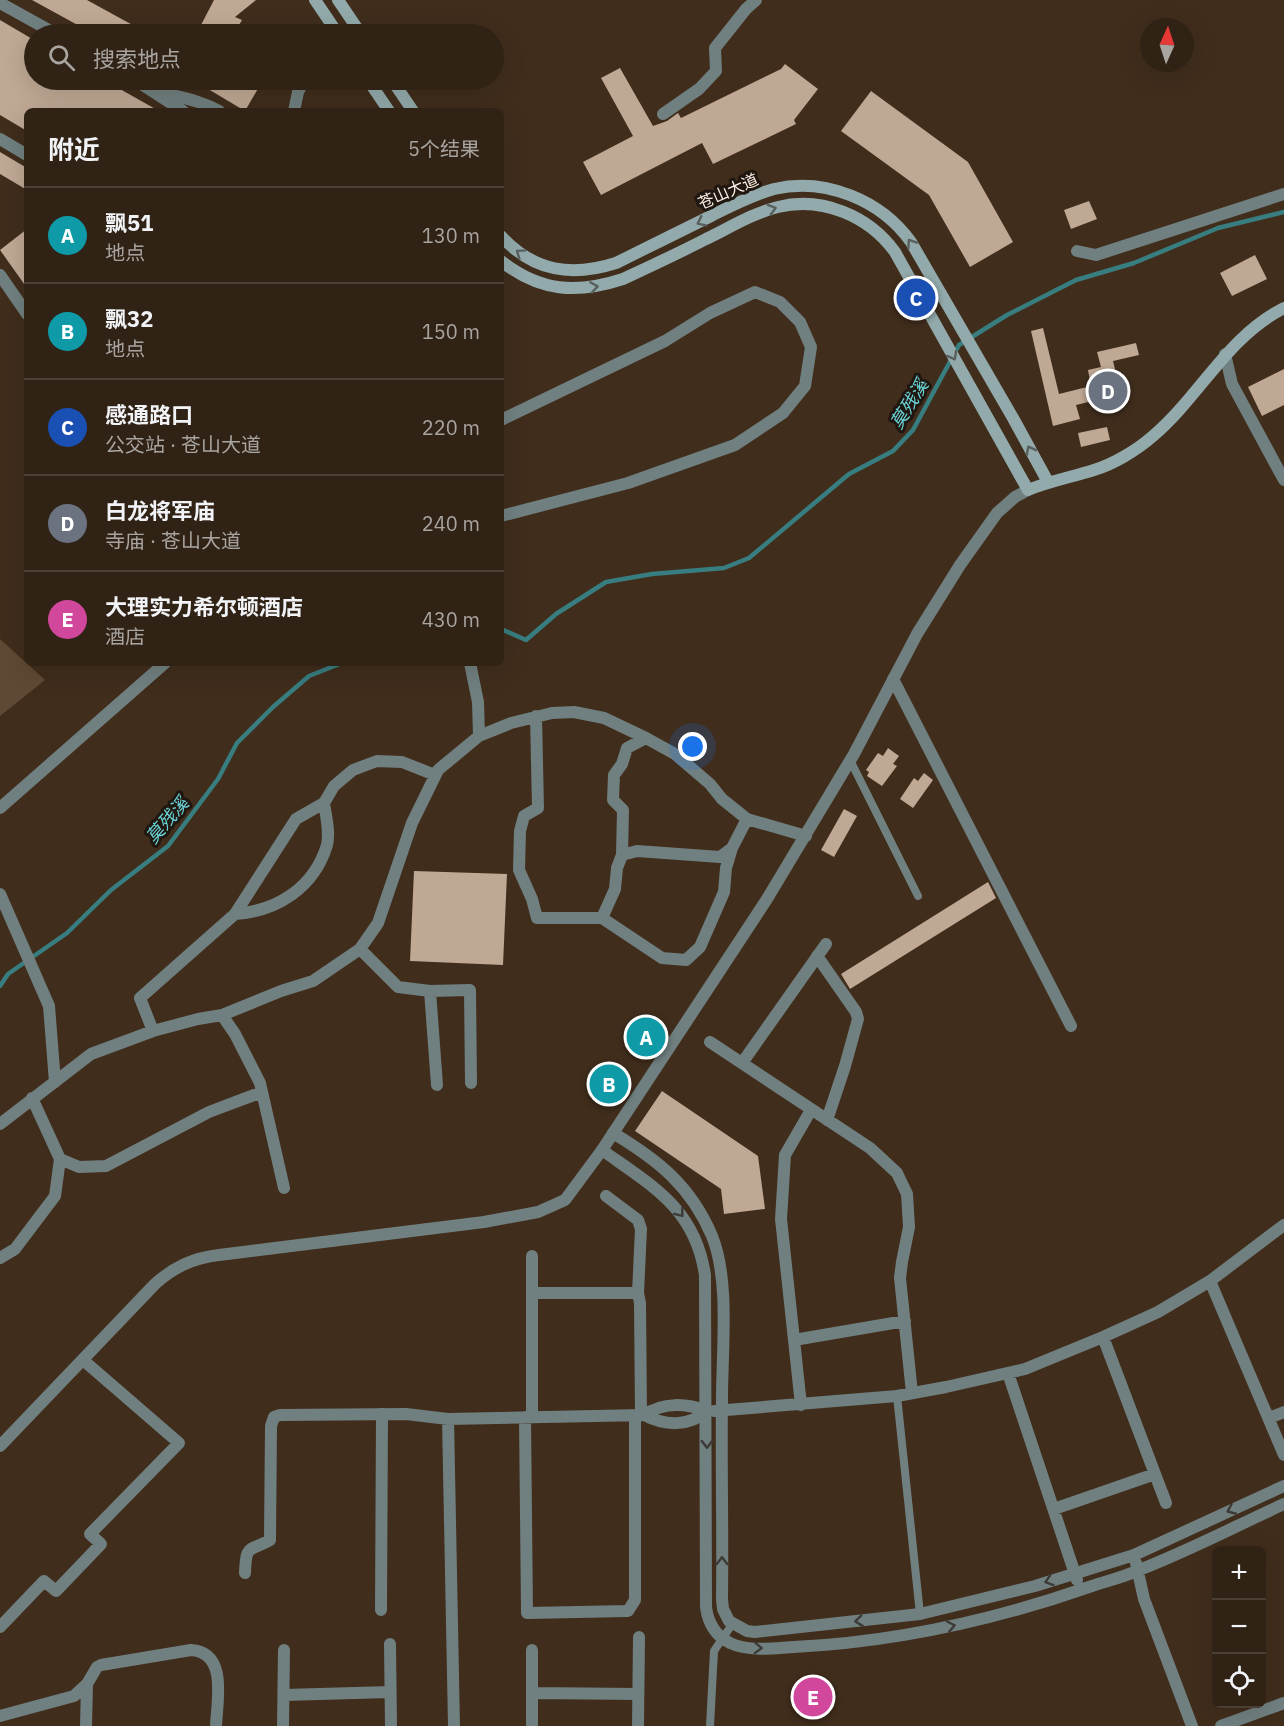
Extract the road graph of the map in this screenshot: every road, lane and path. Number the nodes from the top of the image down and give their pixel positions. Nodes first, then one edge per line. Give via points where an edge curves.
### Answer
1 (315, 0) edge
2 (338, 0) edge
3 (756, 0) edge
4 (0, 3) edge
5 (744, 4) edge
6 (38, 24) edge
7 (331, 24) edge
8 (352, 24) edge
9 (153, 90) joint
10 (299, 90) edge
11 (375, 90) edge
12 (399, 90) edge
13 (179, 108) edge
14 (214, 108) edge
15 (295, 108) edge
16 (387, 108) edge
17 (411, 108) edge
18 (663, 114) dead end
19 (0, 139) edge
20 (24, 152) edge
21 (1284, 194) edge
22 (504, 239) edge
23 (1077, 250) dead end
24 (504, 263) edge
25 (0, 275) edge
26 (1284, 308) edge
27 (24, 310) edge
28 (1225, 354) junction
29 (504, 419) edge
30 (1284, 480) edge
31 (1048, 482) junction
32 (1028, 490) junction
33 (504, 515) edge
34 (162, 666) edge
35 (471, 666) edge
36 (893, 679) junction
37 (536, 716) junction
38 (479, 736) junction
39 (646, 738) junction
40 (850, 760) junction
41 (435, 775) junction
42 (324, 803) junction
43 (0, 808) edge
44 (747, 819) junction
45 (806, 836) junction
46 (732, 848) junction
47 (621, 855) junction
48 (0, 894) edge
49 (918, 896) dead end
50 (235, 914) junction
51 (602, 918) junction
52 (826, 944) dead end
53 (360, 950) junction
54 (818, 956) junction
55 (430, 991) junction
56 (222, 1015) junction
57 (1071, 1026) dead end
58 (153, 1031) junction
59 (711, 1042) dead end
60 (742, 1063) junction
61 (55, 1082) junction
62 (471, 1083) dead end
63 (437, 1085) dead end
64 (262, 1092) junction
65 (32, 1098) junction
66 (812, 1110) junction
67 (827, 1120) junction
68 (0, 1124) edge
69 (613, 1133) junction
70 (602, 1150) junction
71 (60, 1159) junction
72 (678, 1181) junction
73 (284, 1188) dead end
74 (606, 1196) dead end
75 (664, 1196) junction
76 (1284, 1225) edge
77 (532, 1256) dead end
78 (0, 1258) edge
79 (1210, 1281) junction
80 (532, 1293) junction
81 (638, 1293) junction
82 (905, 1322) junction
83 (1103, 1337) junction
84 (794, 1340) junction
85 (83, 1360) junction
86 (1008, 1373) junction
87 (912, 1393) junction
88 (897, 1396) junction
89 (801, 1405) junction
90 (707, 1411) junction
91 (722, 1411) junction
92 (1284, 1412) edge
93 (382, 1414) junction
94 (640, 1415) junction
95 (528, 1417) junction
96 (1269, 1418) junction
97 (448, 1419) junction
98 (0, 1446) edge
99 (1284, 1455) edge
100 (1155, 1474) junction
101 (1284, 1486) edge
102 (1166, 1503) dead end
103 (1284, 1504) edge
104 (1053, 1509) junction
105 (1134, 1554) junction
106 (1138, 1571) junction
107 (245, 1573) dead end
108 (1075, 1573) junction
109 (1081, 1590) junction
110 (381, 1610) dead end
111 (920, 1614) junction
112 (733, 1623) junction
113 (0, 1627) edge
114 (639, 1637) dead end
115 (721, 1637) junction
116 (390, 1644) dead end
117 (284, 1650) dead end
118 (532, 1650) dead end
119 (87, 1684) junction
120 (390, 1692) junction
121 (532, 1694) junction
122 (638, 1694) junction
123 (284, 1695) junction
124 (1284, 1703) edge
125 (0, 1716) edge
126 (86, 1726) edge
127 (216, 1726) edge
128 (284, 1726) edge
129 (391, 1726) edge
130 (454, 1726) edge
131 (532, 1726) edge
132 (638, 1726) edge
133 (710, 1726) edge
134 (1192, 1726) edge
135 (1221, 1726) edge

1 - 7 main road
2 - 8 main road
3 - 5 street
4 - 6 street
5 - 18 street via 715,48 717,71
9 - 13 street
9 - 14 street
10 - 15 street
11 - 16 main road
12 - 17 main road
19 - 20 street
21 - 23 street via 1096,255
31 -> 22 main road, 苍山大道 via 911,242 889,217 860,199 821,187 791,186 757,195 597,269 565,271 549,267 520,253
24 -> 32 main road, 苍山大道 via 543,285 563,289 601,286 764,212 793,204 818,205 852,216 880,233 900,260
25 - 27 street
26 - 28 main road via 1257,325
28 - 30 street via 1232,384
28 - 31 main road via 1195,393 1151,438 1102,467
29 - 33 street via 665,341 710,313 755,292 780,302 800,322 811,347 805,386 783,413 735,445 628,483
31 - 32 main road
32 - 36 street via 1003,507 982,532
34 - 43 street
35 - 38 street via 478,702
36 - 40 street
36 - 57 street
37 - 38 street
37 - 39 street via 552,712 604,718
37 - 51 street via 538,808 524,816 519,870 537,918
38 - 41 street
39 - 44 street via 675,754
39 - 47 street via 627,748 614,775 613,800 623,810
40 - 45 street
40 - 49 lane
41 - 42 street via 402,762 377,761 353,770 334,786
41 - 53 street via 412,823 378,924
42 - 50 street via 296,819
42 - 50 street via 327,844 317,866 299,889 285,900 256,912
44 - 45 street
44 - 46 street
45 - 69 street
46 - 47 street via 720,857 637,851
46 - 51 street via 724,892 700,947 686,960 662,958
47 - 51 street via 615,889
48 - 61 street via 49,1006
50 - 58 street via 140,998
52 - 54 street
53 - 55 street via 398,987
53 - 56 street via 313,981
54 - 60 street
54 - 67 street via 858,1019
55 - 62 street via 470,990
55 - 63 street
56 - 58 street
56 - 64 street
58 - 61 street via 91,1054
59 - 60 street
60 - 66 street
61 - 65 street
64 - 71 street via 209,1112 106,1166 79,1167
64 - 73 street
65 - 68 street
65 - 71 street
66 - 67 street
66 - 84 street via 783,1161 781,1219
67 - 82 street via 886,1161 907,1194 909,1227 900,1278
69 - 70 street
69 - 72 street via 659,1163
70 - 75 street
70 - 85 street via 565,1200 538,1212 219,1255 186,1263 155,1284
71 - 78 street via 55,1196 15,1249
72 - 75 street
72 - 91 street via 705,1222 718,1254
74 - 81 street via 638,1220 641,1229
75 -> 90 street via 685,1219 703,1262
76 - 79 street
77 - 80 street
79 - 83 street via 1158,1312
79 - 96 street
80 - 81 street
80 - 95 street
81 - 94 street
82 - 84 street
82 - 87 street
83 - 86 street
83 - 100 street
84 - 89 street
85 - 98 street
85 - 113 street via 178,1443 90,1534 101,1544 79,1568 56,1591 44,1581
86 - 87 street
86 - 104 street
87 - 88 street
88 - 89 street
88 - 111 lane
89 - 91 street
90 - 91 street
90 - 94 street via 678,1405
90 - 94 street via 693,1422 682,1423 655,1421
90 -> 115 street via 706,1608 711,1625
112 -> 91 street via 726,1616 722,1599
92 - 96 street
93 - 97 street
93 - 107 street via 274,1417 270,1540 246,1552
93 - 110 street
94 - 95 street
94 - 95 street via 636,1600 628,1611 596,1613 527,1613
95 - 97 street
96 - 99 street
97 - 130 street
100 - 102 street
100 - 104 street
101 -> 105 street
103 - 106 street
104 - 108 street
105 - 106 street
105 - 108 street
106 - 109 street
106 - 134 street via 1144,1599
108 - 109 street
108 -> 111 street
115 -> 109 street via 730,1643 756,1648 840,1644 971,1622
111 -> 112 street via 755,1632
112 - 115 lane
114 - 122 street
115 - 133 lane via 714,1651
116 - 120 street
117 - 123 street
118 - 121 street
119 - 125 street via 74,1696
119 - 126 street
119 - 127 street via 101,1665 201,1651 212,1660 217,1672
120 - 123 street
120 - 129 street
121 - 122 street
121 - 131 street
122 - 132 street
123 - 128 street
124 - 135 street

